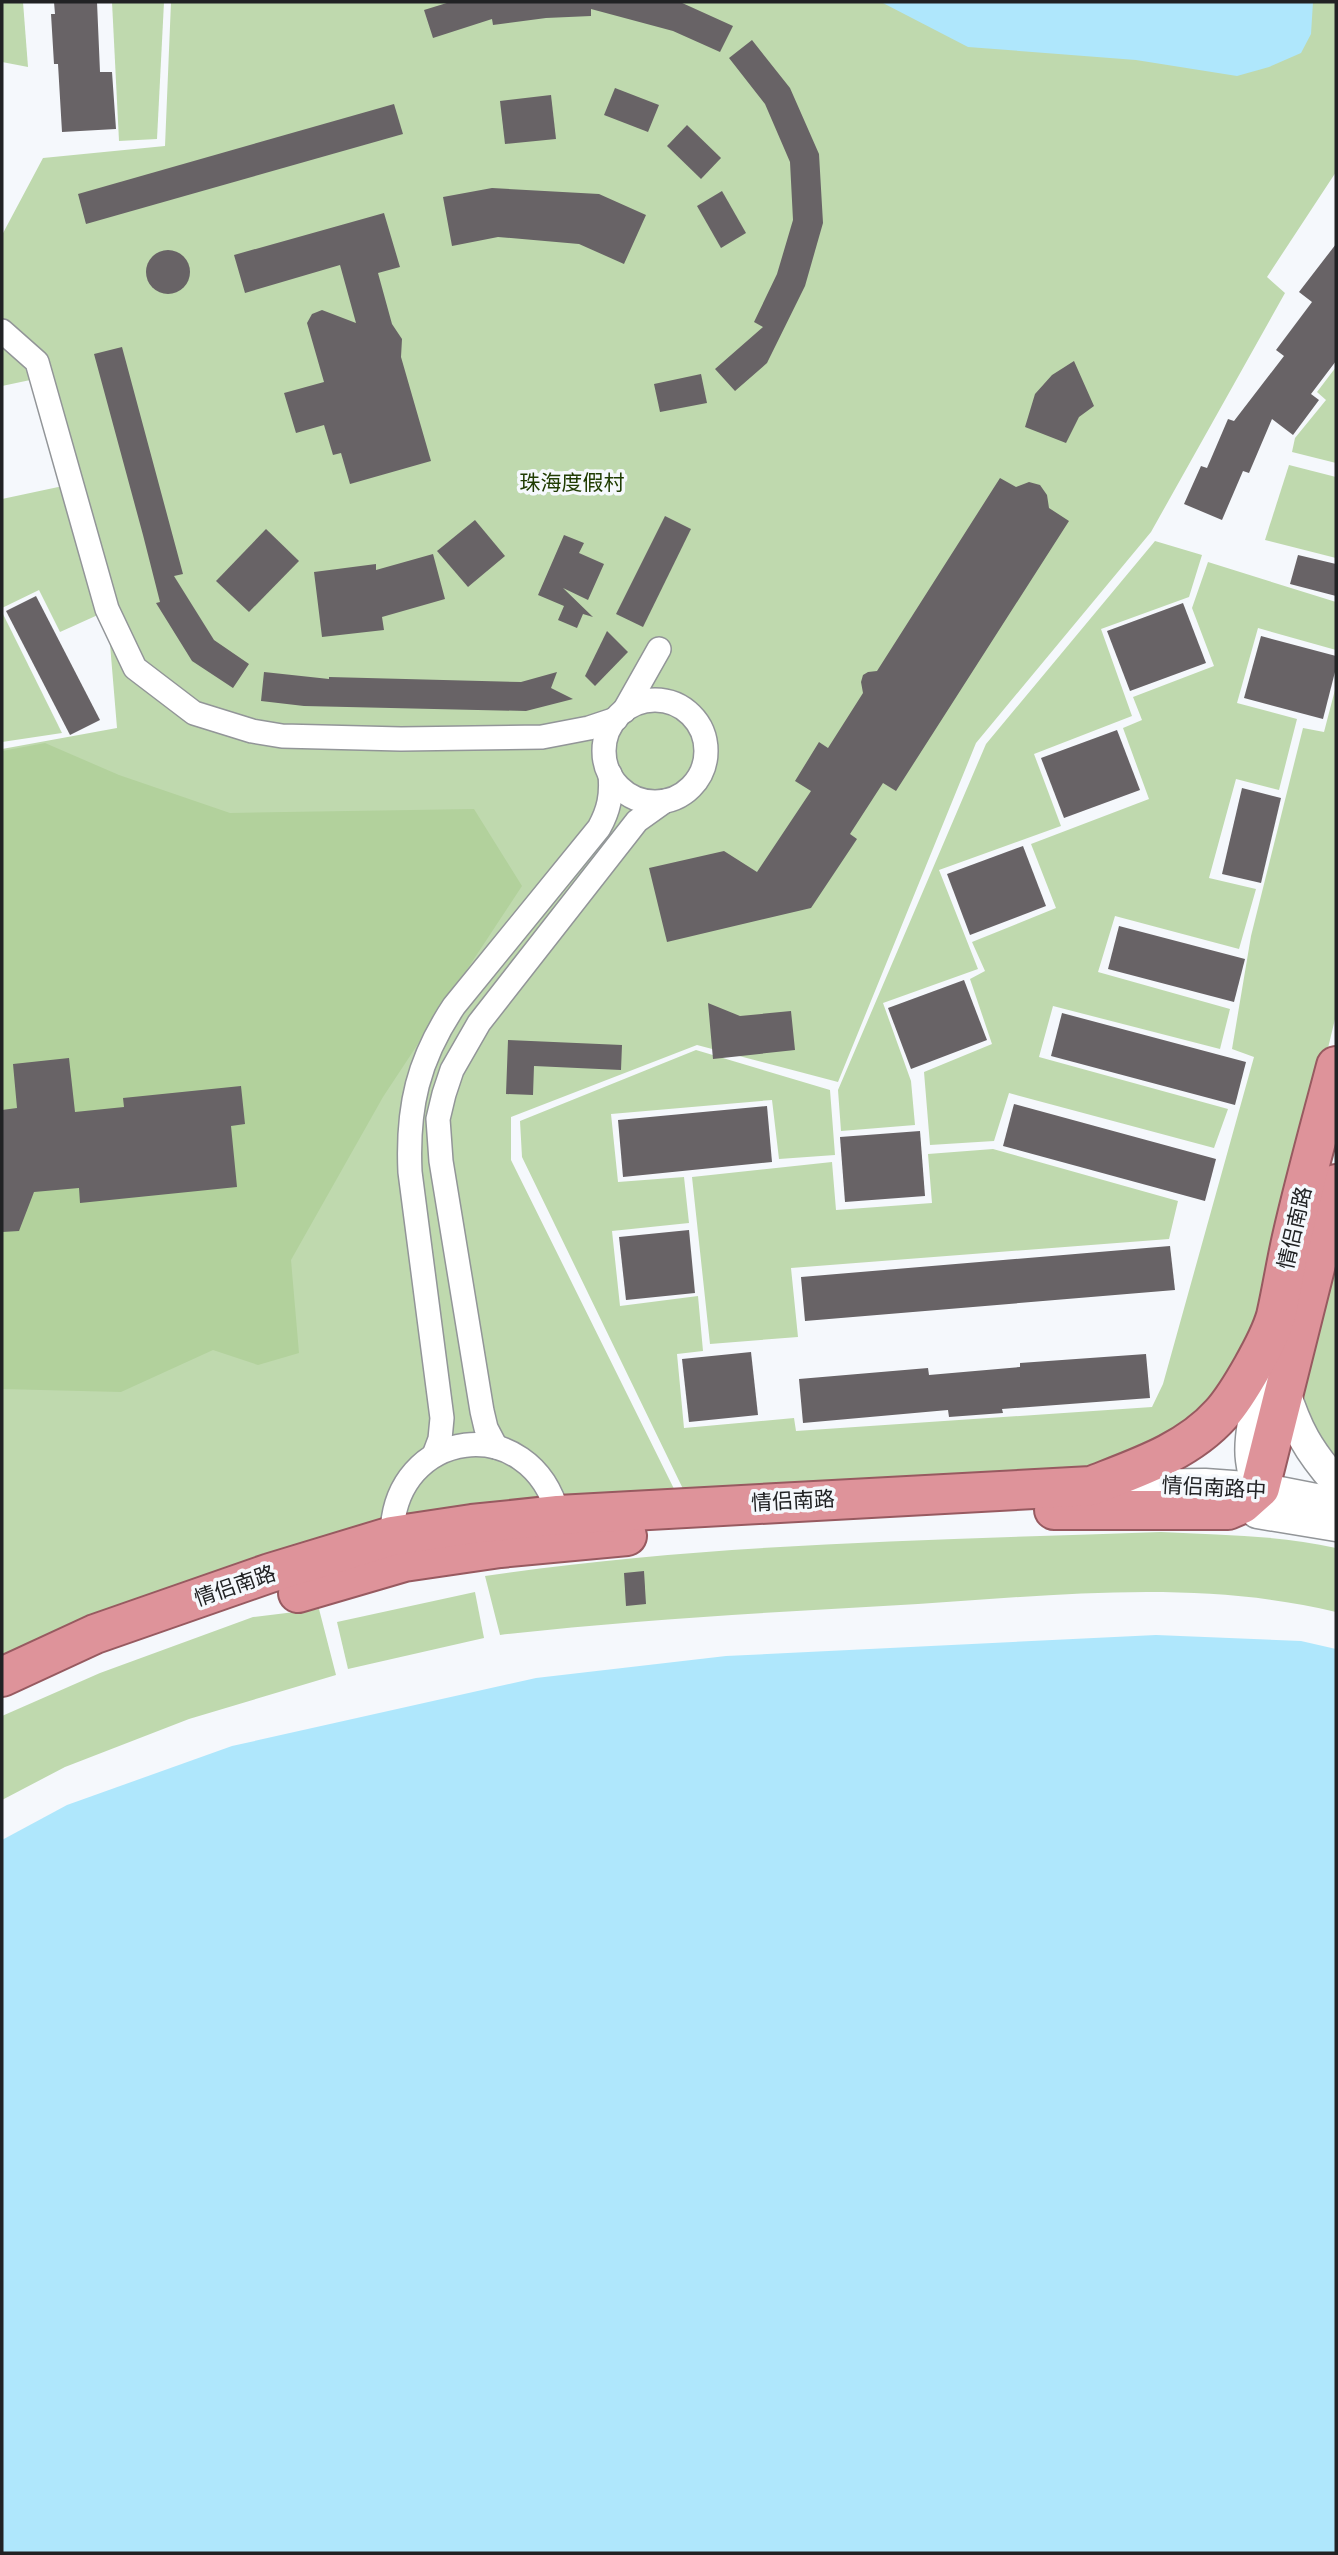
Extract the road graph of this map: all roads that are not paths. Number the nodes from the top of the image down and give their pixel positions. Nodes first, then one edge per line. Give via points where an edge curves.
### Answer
1 (2, 331) edge
2 (671, 703) junction
3 (620, 715) junction
4 (542, 737) junction
5 (608, 768) junction
6 (665, 801) junction
7 (1336, 1066) edge
8 (1336, 1184) edge
9 (1275, 1319) junction
10 (1284, 1390) junction
11 (496, 1447) junction
12 (434, 1455) junction
13 (1336, 1482) edge
14 (1091, 1486) junction
15 (1268, 1501) junction
16 (1336, 1503) edge
17 (558, 1515) junction
18 (1336, 1526) edge
19 (392, 1536) junction
20 (2, 1677) edge
21 (2, 1702) edge

1 - 4 street via 37,362 107,608 135,668 194,713 282,736
2 - 3 street via 646,701
2 - 3 street via 660,683 659,649
2 - 6 street via 697,722 706,752 694,783
3 - 4 street via 589,728
3 - 5 street via 604,747
4 - 5 street via 586,747
5 - 6 street via 627,793 652,802
5 - 12 street via 611,792 599,828 454,1006 420,1069 410,1115 409,1151 441,1408 440,1439
6 - 11 street via 637,821 495,1001 463,1048 444,1094 438,1119 440,1161 482,1411
7 - 9 highway, 情侣南路
8 - 10 highway, 情侣南路
9 - 14 highway, 情侣南路 via 1221,1414 1169,1454
9 - 15 street via 1251,1443 1251,1462
10 - 13 street via 1312,1455
10 - 15 highway, 情侣南路
11 - 12 street via 464,1445
11 - 17 street via 537,1472
12 - 19 street via 401,1489
14 - 15 street, 情侣南路中 via 1205,1484
14 - 17 highway, 情侣南路
15 - 16 street, 情侣南路中
15 - 18 street, 情侣南路中
15 - 21 highway, 情侣南路 via 1228,1510 1030,1511 656,1533 404,1562 191,1627 56,1676
17 - 19 highway, 情侣南路
19 - 20 highway, 情侣南路 via 95,1634

